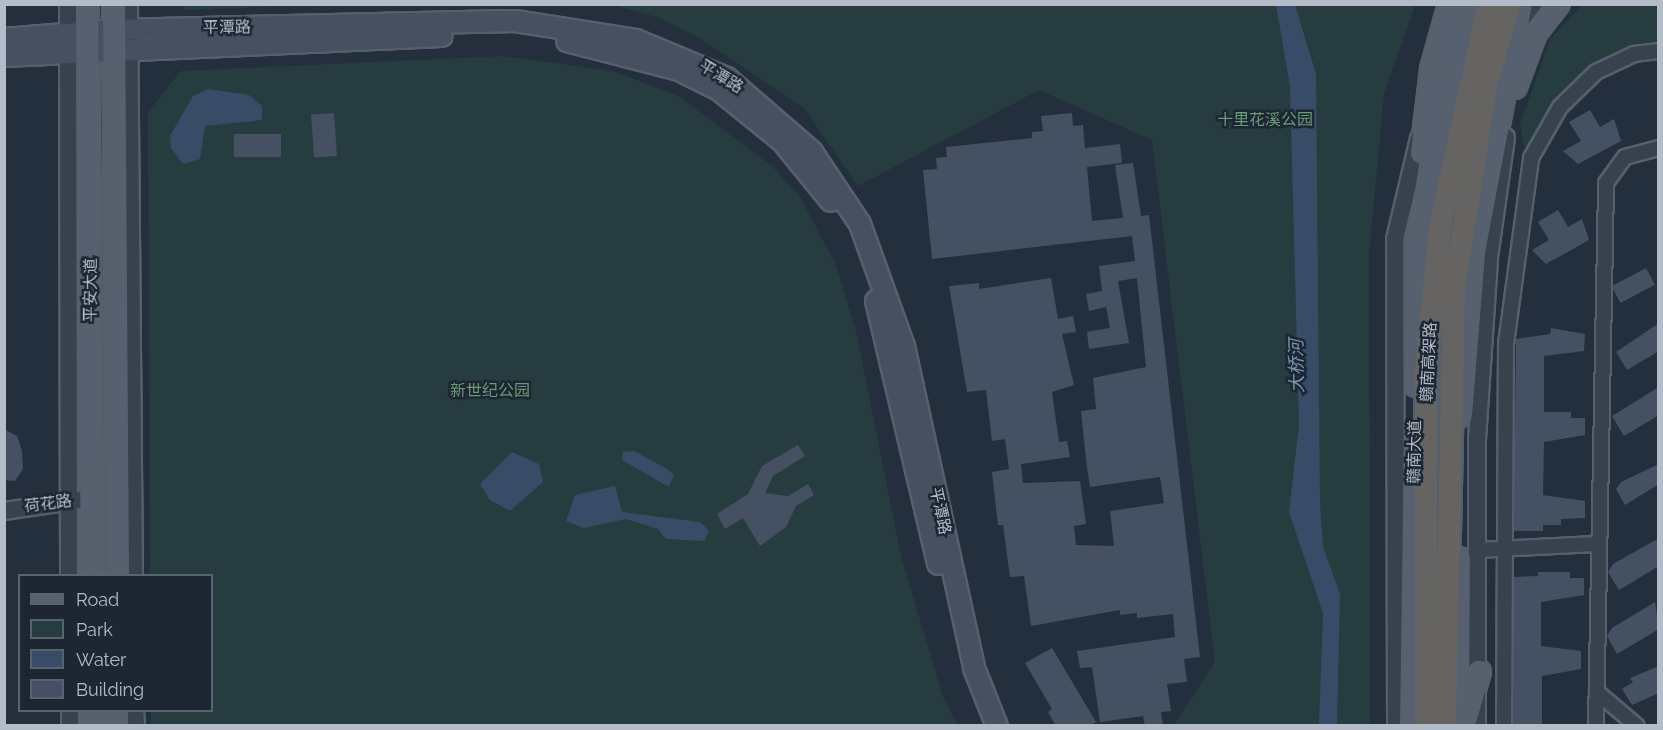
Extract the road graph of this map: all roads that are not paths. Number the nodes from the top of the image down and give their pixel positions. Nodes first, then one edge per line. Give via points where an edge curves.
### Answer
1 (68, 4) edge
2 (87, 4) edge
3 (114, 4) edge
4 (129, 4) edge
5 (1450, 4) edge
6 (1458, 4) edge
7 (1472, 4) edge
8 (1489, 4) edge
9 (1509, 4) edge
10 (1521, 4) edge
11 (1533, 4) edge
12 (1558, 4) edge
13 (4, 39) edge
14 (122, 40) junction
15 (77, 42) junction
16 (1659, 51) edge
17 (4, 56) edge
18 (1511, 101) junction
19 (1423, 120) junction
20 (1659, 148) edge
21 (1418, 248) junction
22 (1474, 252) junction
23 (92, 499) junction
24 (69, 501) junction
25 (4, 511) edge
26 (1599, 544) junction
27 (1505, 549) junction
28 (1479, 550) junction
29 (69, 574) edge
30 (92, 574) edge
31 (118, 574) edge
32 (134, 574) edge
33 (1479, 672) junction
34 (1597, 692) junction
35 (983, 726) edge
36 (997, 726) edge
37 (1396, 726) edge
38 (1411, 726) edge
39 (1426, 726) edge
40 (1445, 726) edge
41 (1458, 726) edge
42 (1464, 726) edge
43 (1477, 726) edge
44 (1504, 726) edge
45 (1596, 726) edge
46 (1637, 726) edge

1 - 15 street, 平安大道
2 - 15 main road, 平安大道
3 - 14 main road, 平安大道
4 - 14 street, 平安大道
5 - 19 main road
6 - 19 street
7 - 21 main road, 赣南大道 via 1431,159
8 - 39 highway, 赣南高架路 via 1440,225 1426,374
9 - 40 highway, 赣南高架路 via 1486,88 1454,288
10 - 22 main road
11 - 18 street
12 - 18 main road via 1535,33
13 - 15 main road, 平潭路
14 - 15 main road, 平潭路
14 - 31 main road, 平安大道
14 - 32 street, 平安大道
14 - 35 main road, 平潭路 via 509,34 631,55 679,70 728,96 802,162 850,231 878,306 961,671
14 - 36 main road, 平潭路 via 514,21 636,40 686,57 727,78 762,105 826,171 860,224 876,263 904,346 974,668
15 - 17 main road, 平潭路
15 - 23 main road, 平安大道
15 - 24 street, 平安大道
16 - 27 street via 1634,54 1596,72 1560,107 1531,158 1506,344
18 - 22 main road
18 - 28 street via 1489,257 1477,440
19 - 21 main road
19 - 37 street via 1395,239
20 - 26 street via 1625,156 1606,183
21 - 38 main road, 赣南大道
22 - 41 main road via 1459,437
23 - 24 street, 荷花路
23 - 30 main road, 平安大道
24 - 25 street, 荷花路
24 - 29 street, 平安大道
26 - 27 street
26 - 34 street
27 - 28 street
27 - 44 street
28 - 33 street
33 - 42 main road
33 - 43 street
34 - 45 street
34 - 46 street

